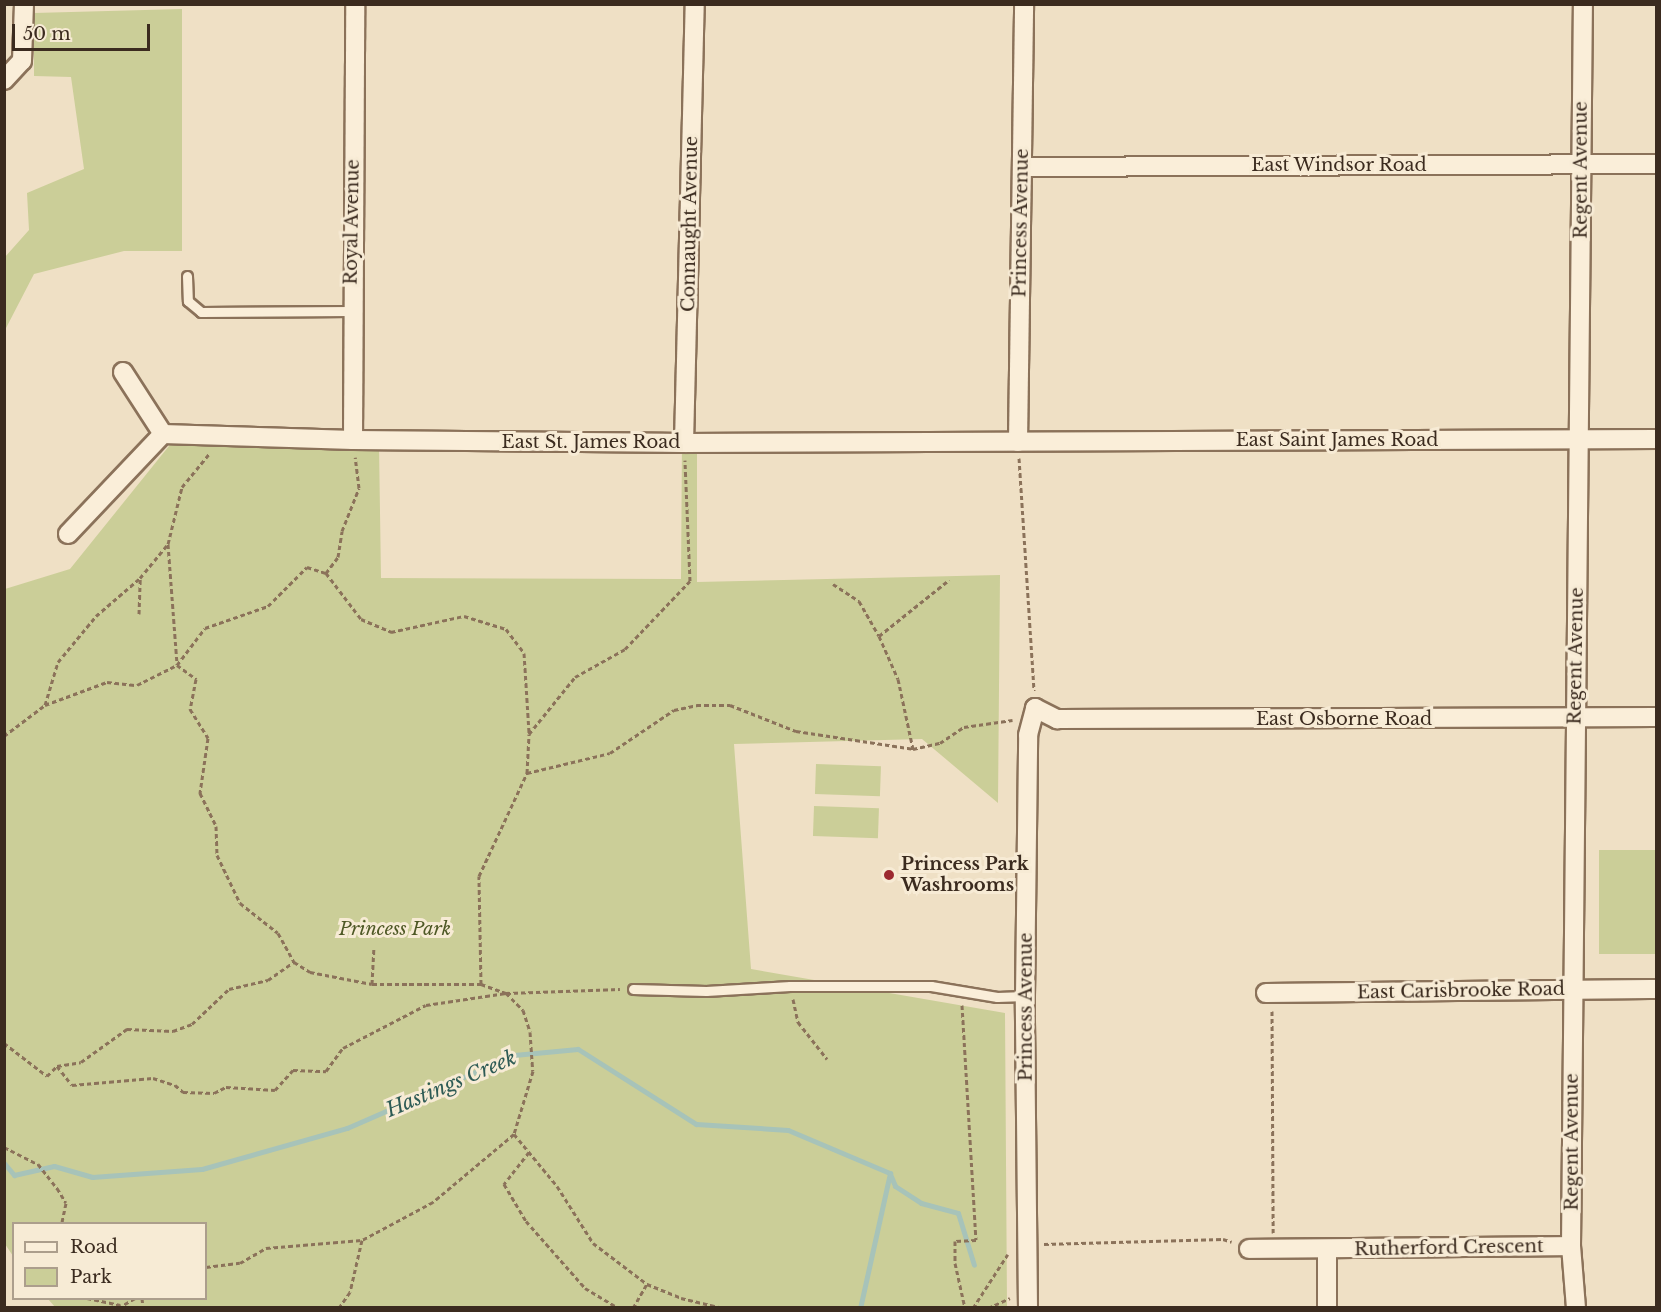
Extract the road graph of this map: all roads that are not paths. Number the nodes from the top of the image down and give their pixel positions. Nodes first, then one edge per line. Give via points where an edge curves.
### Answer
1 (24, 4) edge
2 (355, 4) edge
3 (695, 4) edge
4 (1024, 4) edge
5 (1583, 4) edge
6 (4, 80) edge
7 (1582, 164) junction
8 (1656, 164) edge
9 (1022, 167) junction
10 (187, 276) dead end
11 (351, 311) junction
12 (123, 372) dead end
13 (163, 434) junction
14 (1579, 439) junction
15 (1656, 439) edge
16 (353, 440) junction
17 (1018, 442) junction
18 (684, 443) junction
19 (68, 534) dead end
20 (1033, 712) joint
21 (1656, 717) edge
22 (1575, 718) junction
23 (633, 989) road end
24 (1656, 989) edge
25 (1574, 990) junction
26 (1269, 993) road end
27 (1025, 996) junction
28 (1571, 1246) junction
29 (1249, 1249) road end
30 (1327, 1249) junction
31 (1028, 1308) edge
32 (1327, 1308) edge
33 (1576, 1308) edge

1 - 6 street via 22,61
2 - 11 street, Royal Avenue
3 - 18 street, Connaught Avenue
4 - 9 street, Princess Avenue
5 - 7 street, Regent Avenue
7 - 8 street, East Windsor Road
7 - 9 street, East Windsor Road
7 - 14 street, Regent Avenue
9 - 17 street, Princess Avenue
10 - 11 lane via 188,302 201,312
11 - 16 street, Royal Avenue
12 - 13 street
13 - 16 street, East St. James Road
13 - 19 street
14 - 15 street, East Saint James Road
14 - 17 street, East Saint James Road
14 - 22 street, Regent Avenue
16 - 18 street, East St. James Road
17 - 18 street, East St. James Road
20 - 22 street, East Osborne Road via 1057,719
20 - 27 street, Princess Avenue
21 - 22 street, East Osborne Road
22 - 25 street, Regent Avenue
23 - 27 lane via 931,986
24 - 25 street, East Carisbrooke Road
25 - 26 street, East Carisbrooke Road
25 - 28 street, Regent Avenue
27 - 31 street, Princess Avenue
28 - 30 street, Rutherford Crescent
28 - 33 street, Regent Avenue
29 - 30 street, Rutherford Crescent
30 - 32 street

